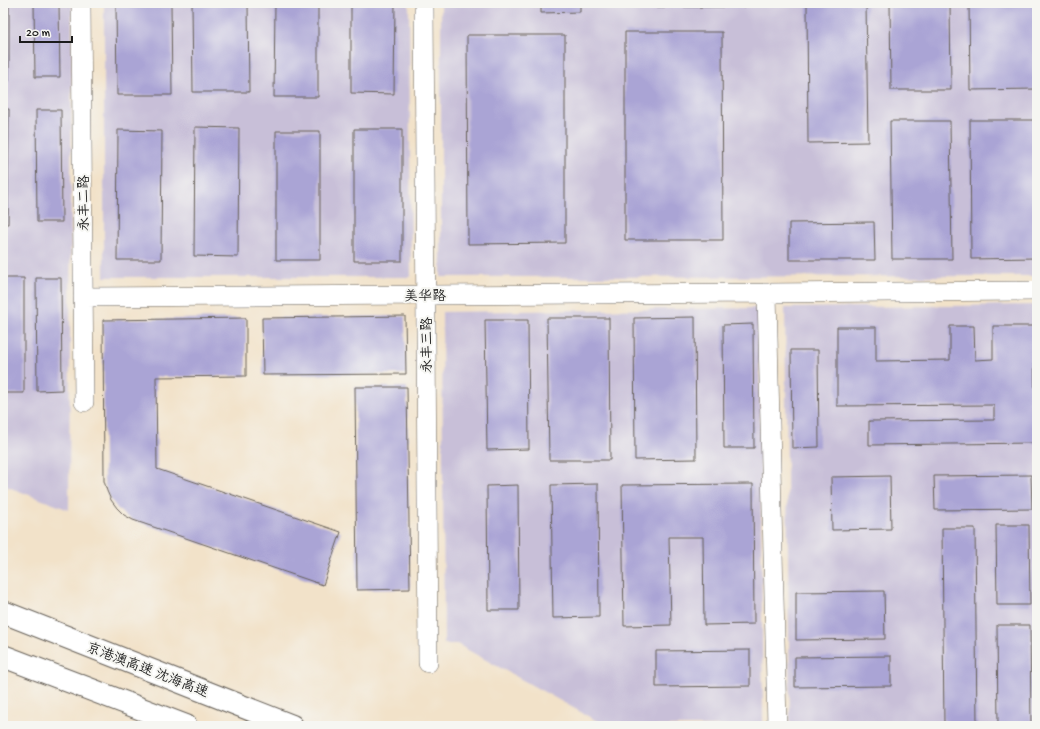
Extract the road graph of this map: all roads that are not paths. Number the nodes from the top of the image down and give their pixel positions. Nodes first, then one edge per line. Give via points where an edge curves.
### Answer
1 (81, 3) edge
2 (424, 3) edge
3 (1037, 291) edge
4 (767, 293) junction
5 (426, 295) junction
6 (83, 297) junction
7 (84, 402) dead end
8 (3, 612) edge
9 (3, 656) edge
10 (428, 663) dead end
11 (186, 726) edge
12 (292, 726) edge
13 (777, 726) edge

1 - 6 street, 永丰二路
2 - 5 street, 永丰三路
3 - 4 street, 美华路
4 - 5 street, 美华路
4 - 13 street
5 - 6 street, 美华路
5 - 10 street, 永丰三路
6 - 7 street, 永丰二路
8 - 12 highway, 京港澳高速 沈海高速
9 - 11 highway

